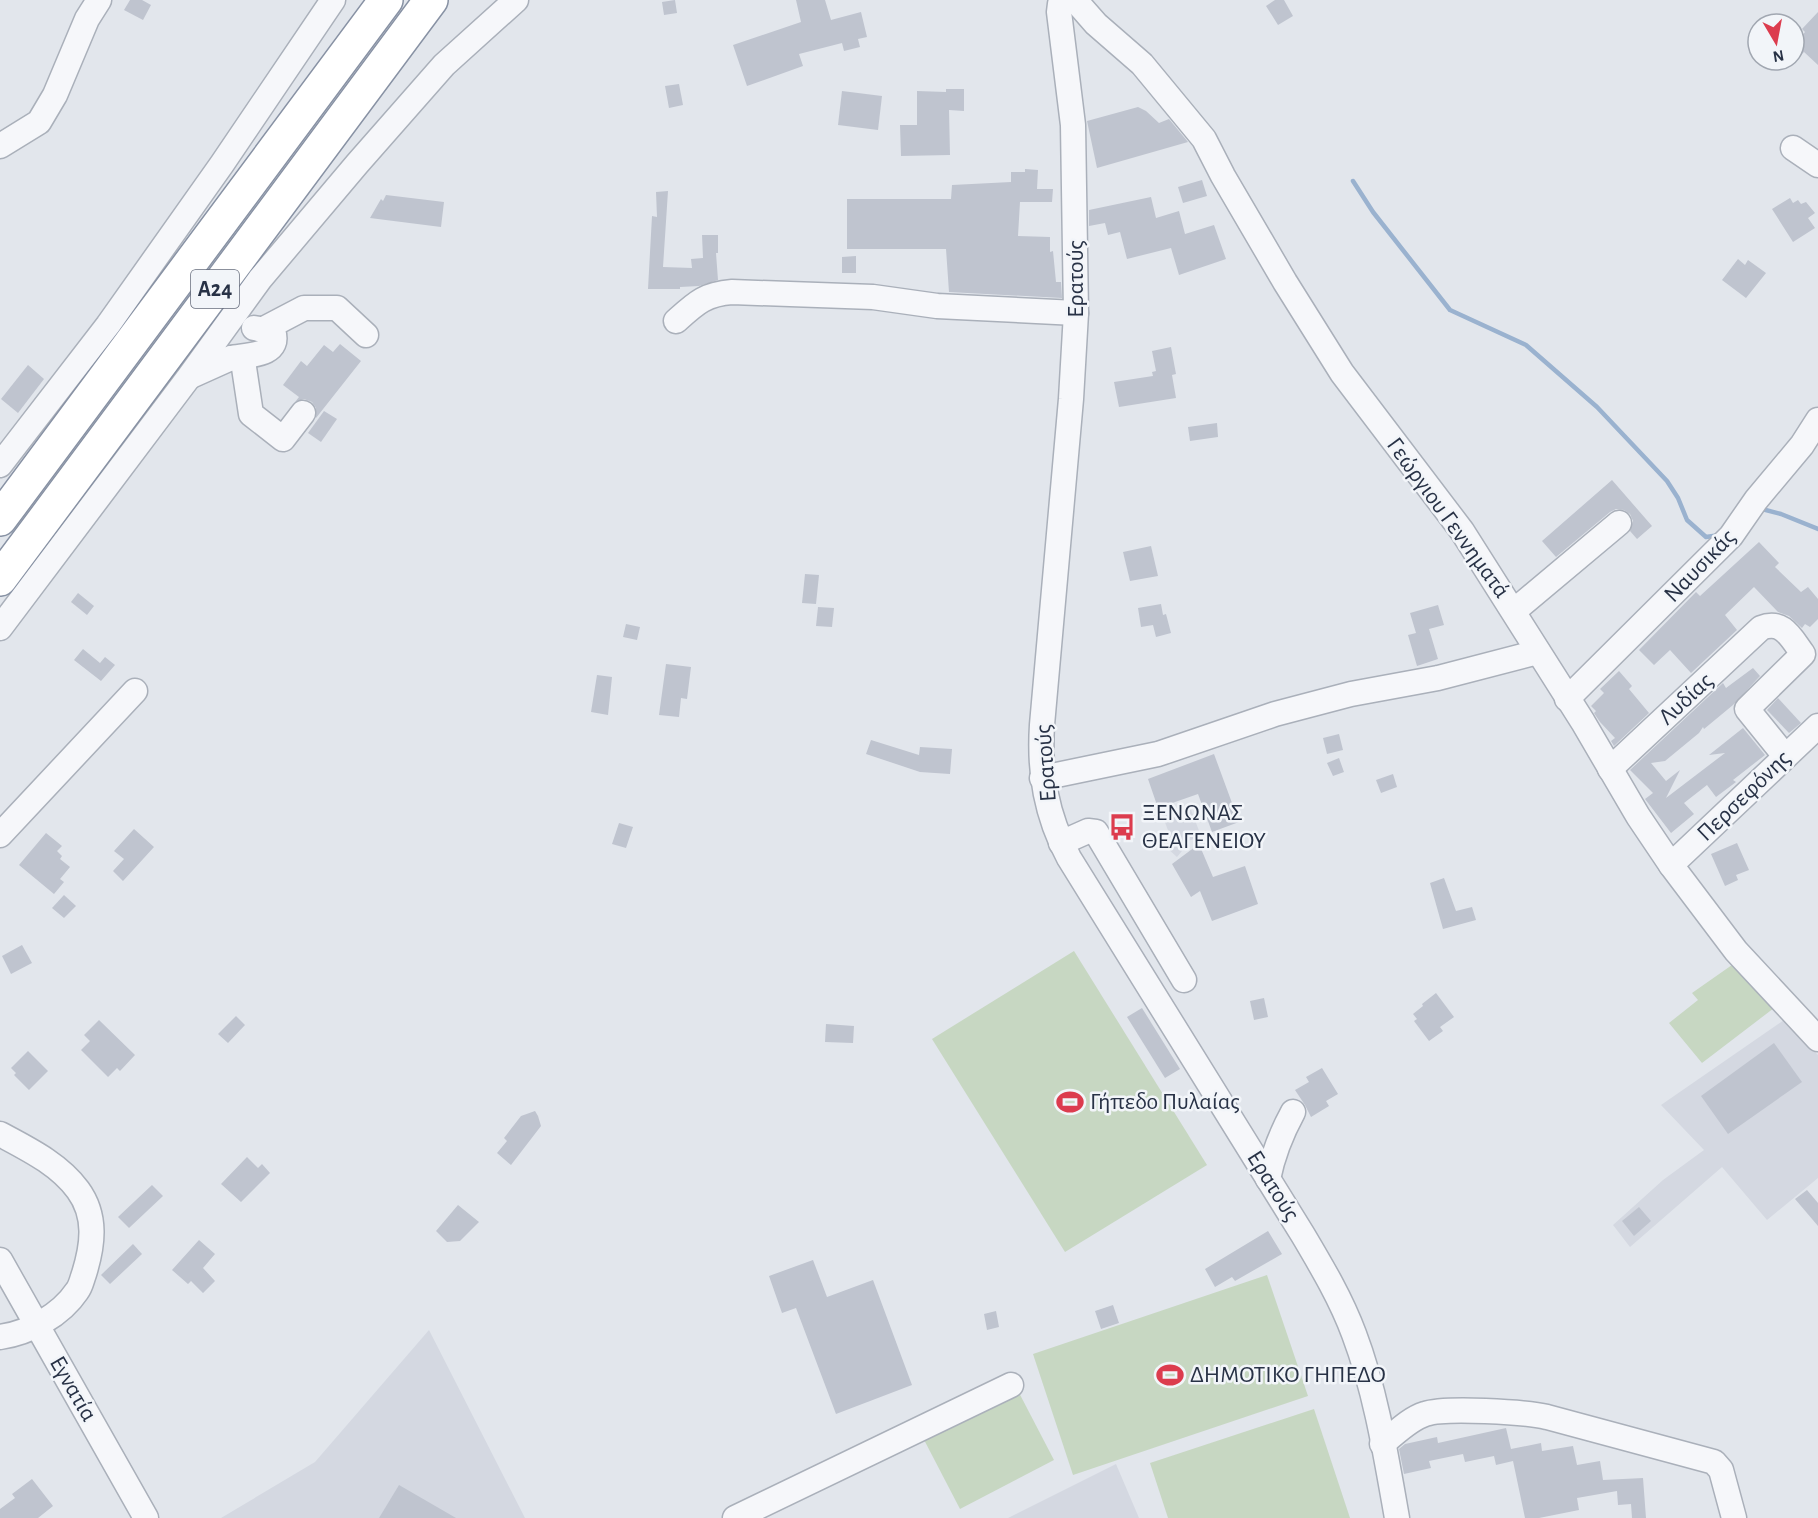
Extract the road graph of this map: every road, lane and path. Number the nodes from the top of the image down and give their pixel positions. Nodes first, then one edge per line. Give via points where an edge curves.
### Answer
1 (99, 0) edge
2 (333, 0) edge
3 (386, 0) edge
4 (431, 0) edge
5 (516, 0) edge
6 (1069, 0) edge
7 (1075, 0) edge
8 (0, 146) edge
9 (1793, 148) dead end
10 (1818, 165) edge
11 (260, 279) junction
12 (1076, 313) junction
13 (676, 321) dead end
14 (258, 329) junction
15 (366, 335) dead end
16 (231, 358) junction
17 (189, 376) junction
18 (303, 413) dead end
19 (1818, 420) edge
20 (0, 465) edge
21 (0, 519) edge
22 (1619, 523) dead end
23 (0, 579) edge
24 (1514, 611) junction
25 (0, 628) edge
26 (1538, 652) junction
27 (135, 691) dead end
28 (1567, 699) junction
29 (1818, 726) edge
30 (1785, 756) junction
31 (1610, 769) junction
32 (1042, 778) junction
33 (0, 835) edge
34 (1060, 843) junction
35 (1111, 856) junction
36 (1671, 865) junction
37 (1089, 892) junction
38 (1184, 980) dead end
39 (1818, 1040) edge
40 (1293, 1112) dead end
41 (0, 1134) edge
42 (1268, 1179) junction
43 (0, 1260) edge
44 (37, 1325) junction
45 (0, 1338) edge
46 (1011, 1385) dead end
47 (1382, 1444) junction
48 (777, 1509) edge
49 (146, 1518) edge
50 (735, 1518) edge
51 (1397, 1518) edge
52 (1734, 1518) edge

1 - 8 street via 87,19 56,95 39,122
2 - 20 street via 108,325
3 - 21 highway, Α24
4 - 23 highway, Α24
5 - 11 street via 444,65
6 - 12 street, Ερατούς via 1060,4 1059,12 1073,125
7 - 24 street, Γεώργιου Γεννηματά via 1142,64 1204,139 1342,373 1462,531
9 - 10 street
11 - 14 street
11 - 17 street
12 - 13 street via 937,306 873,297 732,292 706,297
12 - 32 street, Ερατούς via 1042,725
14 - 15 street via 304,308 337,308
14 - 16 street
16 - 17 street
16 - 18 street via 243,361 251,414 283,439
17 - 25 street
19 - 28 street, Ναυσικάς via 1731,536
22 - 24 street
24 - 26 street, Γεώργιου Γεννηματά
26 - 28 street, Γεώργιου Γεννηματά
26 - 32 street via 1438,678 1351,694 1275,714 1158,754
27 - 33 street
28 - 31 street, Γεώργιου Γεννηματά
29 - 30 street, Περσεφόνης
30 - 31 street, Λυδίας via 1747,709 1803,654 1783,628 1772,624 1761,628
30 - 36 street, Περσεφόνης
31 - 36 street, Γεώργιου Γεννηματά
32 - 34 street, Ερατούς
34 - 35 street via 1094,830
34 - 37 street, Ερατούς
35 - 37 street
35 - 38 street
36 - 39 street, Γεώργιου Γεννηματά via 1736,951
37 - 42 street, Ερατούς
40 - 42 street via 1274,1152
41 - 44 street via 65,1174 87,1205 92,1225 89,1257 79,1289 64,1306
42 - 47 street, Ερατούς via 1346,1312 1371,1389
43 - 44 street, Εγνατία
44 - 45 street
44 - 49 street, Εγνατία
46 - 48 street
47 - 51 street, Ερατούς
47 - 52 street via 1417,1417 1434,1411 1539,1415 1714,1462 1723,1474
48 - 50 street

